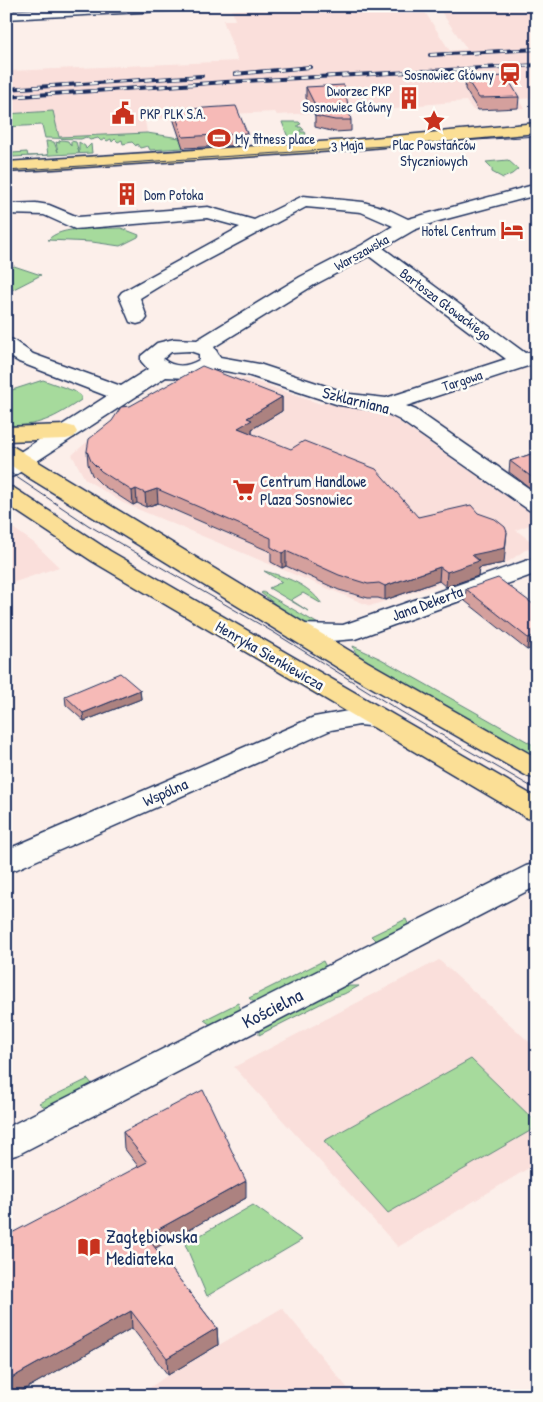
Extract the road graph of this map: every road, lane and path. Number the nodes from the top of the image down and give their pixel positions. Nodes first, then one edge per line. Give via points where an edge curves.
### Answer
1 (182, 6) edge
2 (77, 9) edge
3 (6, 15) edge
4 (537, 128) edge
5 (474, 150) dead end
6 (6, 167) edge
7 (6, 178) edge
8 (537, 189) edge
9 (6, 209) edge
10 (256, 226) junction
11 (407, 226) junction
12 (368, 249) junction
13 (137, 318) dead end
14 (6, 344) edge
15 (205, 354) junction
16 (529, 358) edge
17 (124, 395) junction
18 (387, 405) junction
19 (66, 432) junction
20 (6, 434) edge
21 (11, 462) edge
22 (12, 500) edge
23 (537, 504) edge
24 (537, 564) edge
25 (345, 646) junction
26 (333, 692) junction
27 (379, 719) junction
28 (324, 722) junction
29 (537, 770) edge
30 (537, 811) edge
31 (6, 862) edge
32 (537, 873) edge
33 (6, 1144) edge

1 - 2 street
2 - 3 street
4 - 6 main road, 3 Maja via 350,145
5 - 7 main road, 3 Maja
8 - 11 street, Warszawska
9 - 10 street via 49,210 75,223 208,212
10 - 11 street via 303,201 363,207
10 - 13 street via 130,296
11 - 12 street, Warszawska
12 - 15 street, Warszawska via 307,282
12 - 16 street, Bartosza Głowackiego via 380,254
14 - 17 street via 26,358
15 - 17 street, Warszawska via 199,369 163,369
15 - 18 street, Szklarniana via 347,400
16 - 18 street, Targowa
17 - 19 street
18 - 23 street, Szklarniana via 408,415
19 - 20 main road
19 - 21 street
21 - 25 main road, Henryka Sienkiewicza via 298,632
22 - 26 main road, Henryka Sienkiewicza
24 - 25 street, Jana Dekerta
25 - 29 main road, Henryka Sienkiewicza
26 - 27 main road, Henryka Sienkiewicza
26 - 28 street via 331,709
27 - 28 street, Wspólna via 359,717
27 - 30 main road, Henryka Sienkiewicza
28 - 31 street, Wspólna
32 - 33 street, Kościelna

